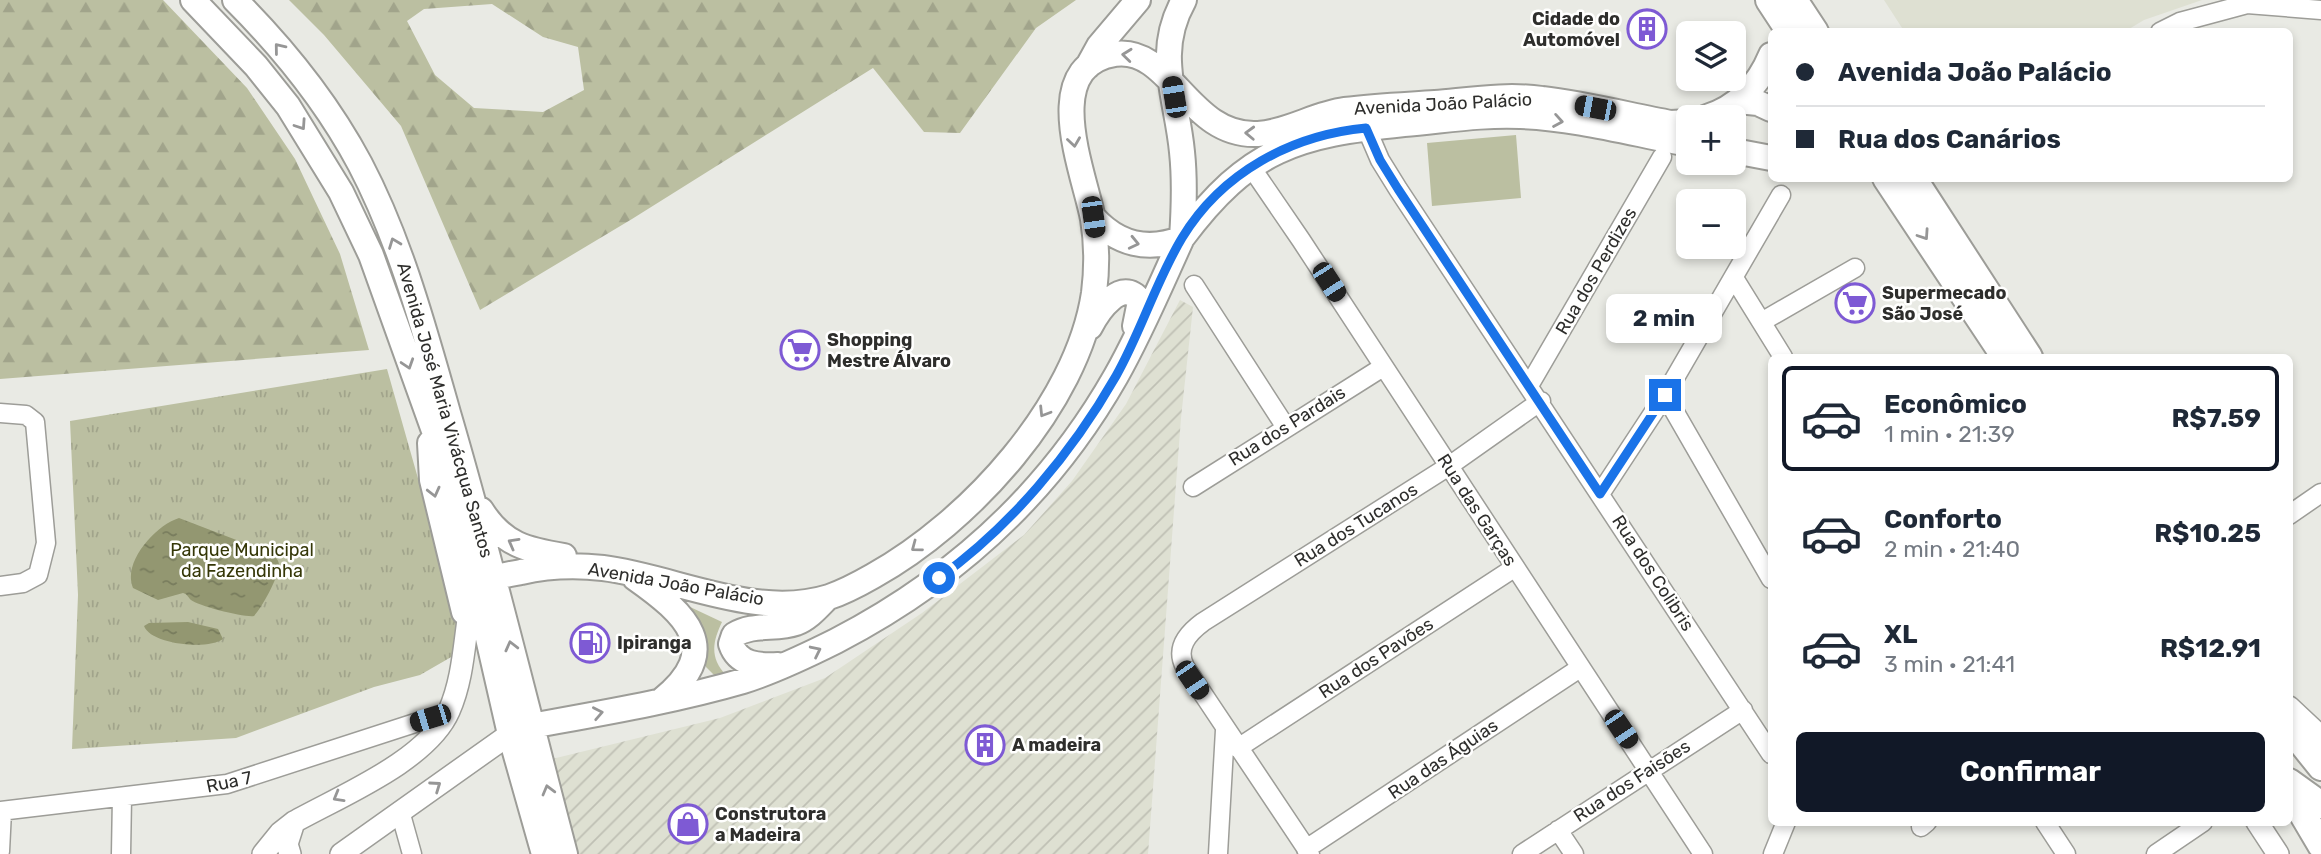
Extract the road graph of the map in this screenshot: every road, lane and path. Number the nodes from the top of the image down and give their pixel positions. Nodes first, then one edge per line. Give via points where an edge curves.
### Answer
1 (192, 0) edge
2 (235, 0) edge
3 (1138, 0) edge
4 (1184, 0) edge
5 (2262, 1) edge
6 (2321, 10) edge
7 (1781, 15) edge
8 (1807, 28) edge
9 (2170, 28) edge
10 (1768, 61) edge
11 (1082, 76) junction
12 (1171, 82) junction
13 (1738, 101) junction
14 (1730, 105) edge
15 (1768, 108) edge
16 (1362, 118) junction
17 (1676, 123) edge
18 (1676, 142) edge
19 (1662, 157) dead end
20 (1251, 167) junction
21 (1902, 182) edge
22 (1902, 182) edge
23 (1781, 195) dead end
24 (1093, 217) junction
25 (1182, 238) junction
26 (1855, 268) dead end
27 (1734, 278) junction
28 (1194, 285) dead end
29 (1763, 321) junction
30 (1077, 352) junction
31 (1781, 354) edge
32 (2003, 354) edge
33 (2027, 354) edge
34 (1383, 367) junction
35 (1116, 376) junction
36 (1530, 384) junction
37 (1665, 395) junction
38 (1541, 401) junction
39 (0, 413) edge
40 (430, 425) junction
41 (1285, 426) junction
42 (1449, 466) junction
43 (1193, 487) dead end
44 (2321, 493) edge
45 (1600, 494) junction
46 (472, 495) junction
47 (2293, 512) edge
48 (602, 568) junction
49 (1514, 568) junction
50 (628, 573) junction
51 (1768, 574) edge
52 (484, 582) junction
53 (0, 586) edge
54 (827, 598) junction
55 (468, 627) junction
56 (786, 665) junction
57 (1580, 668) junction
58 (662, 700) junction
59 (1743, 710) junction
60 (2293, 711) edge
61 (449, 712) junction
62 (521, 730) junction
63 (1225, 730) junction
64 (2293, 732) edge
65 (2321, 737) edge
66 (1238, 748) junction
67 (1768, 749) edge
68 (2321, 767) edge
69 (1648, 769) junction
70 (2293, 785) edge
71 (122, 797) junction
72 (2293, 798) edge
73 (2321, 805) edge
74 (1, 811) edge
75 (400, 811) junction
76 (295, 822) junction
77 (1784, 826) edge
78 (2048, 826) edge
79 (2197, 826) edge
80 (2260, 826) edge
81 (1558, 830) junction
82 (2321, 845) edge
83 (0, 851) edge
84 (1308, 852) edge
85 (121, 854) edge
86 (263, 854) edge
87 (290, 854) edge
88 (341, 854) edge
89 (412, 854) edge
90 (544, 854) edge
91 (565, 854) edge
92 (1218, 854) edge
93 (1522, 854) edge
94 (1574, 854) edge
95 (1703, 854) edge
96 (1773, 854) edge
97 (2066, 854) edge
98 (2156, 854) edge
99 (2278, 854) edge

1 -> 40 main road, Avenida José Maria Vivácqua Santos via 288,106 341,192 371,256
46 -> 2 main road, Avenida José Maria Vivácqua Santos via 428,340 380,205 332,118
3 - 11 main road via 1099,46
4 - 12 main road via 1168,46
5 - 6 street
5 - 9 street
7 - 8 main road
10 - 13 main road
12 -> 11 main road, Avenida João Palácio via 1147,61 1128,54 1097,61
11 -> 24 main road, Avenida João Palácio via 1073,97 1071,120 1076,159
16 -> 12 main road, Avenida João Palácio via 1319,116 1274,132 1242,134 1213,123
12 - 25 main road via 1182,152
13 - 14 main road
13 - 15 main road
16 - 17 main road, Avenida João Palácio via 1529,97
16 -> 18 main road, Avenida João Palácio via 1521,116
16 - 20 main road, Avenida João Palácio via 1277,151
16 - 36 street, Rua dos Colibris via 1398,189
19 - 36 street, Rua dos Perdizes
20 - 25 main road, Avenida João Palácio via 1218,195
20 - 34 street, Rua das Garças
21 -> 32 main road
22 - 33 main road
23 - 27 street
24 -> 25 main road via 1111,234 1134,244 1159,245
24 - 30 main road, Avenida João Palácio via 1094,292
25 - 35 main road, Avenida João Palácio
26 - 29 street
27 - 29 street
27 - 37 street
28 - 41 street
29 - 31 street
30 - 35 main road via 1097,314 1114,296 1124,292 1136,295 1140,311
30 -> 54 main road, Avenida João Palácio via 1030,435 969,504 877,574
34 - 41 street, Rua dos Pardais
34 - 42 street, Rua das Garças
56 -> 35 main road, Avenida João Palácio via 871,623 971,554 1045,477
36 - 38 street, Rua dos Colibris
37 - 45 street
37 - 51 street
38 - 42 street, Rua dos Tucanos
38 - 45 street, Rua dos Colibris
39 - 53 street via 32,418 38,438 46,543 38,575 23,583
40 - 52 main road, Avenida José Maria Vivácqua Santos
40 -> 55 main road via 432,481
41 - 43 street, Rua dos Pardais
42 - 49 street, Rua das Garças
42 - 63 street, Rua dos Tucanos via 1188,635 1181,655 1188,674
44 - 47 street
45 - 59 street, Rua dos Colibris
48 -> 46 main road via 512,544 494,528
46 - 52 main road, Avenida José Maria Vivácqua Santos
48 - 50 main road, Avenida João Palácio
48 - 52 main road, Avenida João Palácio via 549,566
49 - 57 street, Rua das Garças
49 - 66 street, Rua dos Pavões
50 - 54 main road, Avenida João Palácio via 754,601
50 - 58 main road via 674,610 693,637 694,657 687,678
52 - 55 street
52 - 62 main road, Avenida José Maria Vivácqua Santos
54 - 56 main road via 794,624 748,628 734,635 732,649 746,662
55 - 61 street
56 - 58 main road, Avenida João Palácio via 744,681
57 - 69 street, Rua das Garças
57 - 84 street, Rua das Águias
62 -> 58 main road, Avenida João Palácio
59 - 67 street, Rua dos Colibris
59 - 69 street, Rua dos Faisões
60 - 65 street
61 - 71 street, Rua 7 via 253,778
61 -> 76 street via 432,736 410,755
75 -> 62 street
62 - 90 main road
91 -> 62 main road
63 - 66 street
63 - 92 street
64 - 68 main road
66 - 84 street
69 - 81 street, Rua dos Faisões
69 - 95 street, Rua das Garças
70 - 73 main road
71 - 74 street, Rua 7
71 - 85 street
72 - 82 main road
74 - 83 street
75 - 88 street
75 - 89 street
76 - 86 street
76 - 87 street via 288,844
77 - 96 street
78 - 97 street
79 - 98 street
80 - 99 street
81 - 93 street, Rua dos Faisões
81 - 94 street

